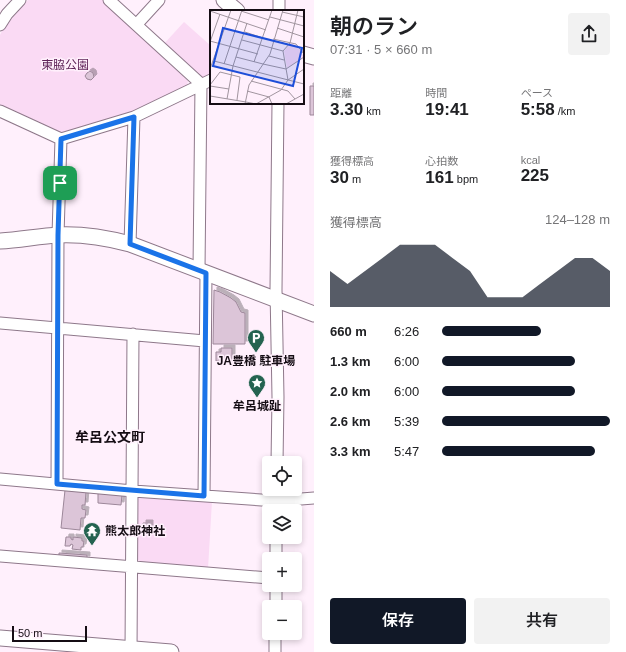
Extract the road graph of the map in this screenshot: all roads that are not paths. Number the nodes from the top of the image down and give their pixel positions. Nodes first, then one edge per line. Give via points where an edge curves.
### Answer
1 (109, 0) edge
2 (159, 0) edge
3 (224, 0) edge
4 (14, 2) edge
5 (235, 10) edge
6 (137, 24) junction
7 (0, 25) edge
8 (304, 54) edge
9 (314, 57) edge
10 (206, 82) edge
11 (278, 104) edge
12 (0, 112) edge
13 (134, 117) junction
14 (61, 139) junction
15 (58, 235) junction
16 (0, 241) edge
17 (130, 244) junction
18 (202, 272) junction
19 (276, 300) junction
20 (314, 314) edge
21 (0, 323) edge
22 (0, 327) edge
23 (58, 328) junction
24 (133, 334) junction
25 (205, 341) junction
26 (277, 456) edge
27 (0, 479) edge
28 (57, 484) junction
29 (132, 491) junction
30 (204, 496) junction
31 (314, 498) edge
32 (262, 504) edge
33 (286, 504) edge
34 (0, 556) edge
35 (132, 567) junction
36 (262, 577) edge
37 (0, 638) edge
38 (275, 640) edge
39 (131, 650) edge
40 (171, 652) edge
41 (275, 652) edge

1 - 6 street
2 - 6 street
3 - 5 street
4 - 7 street
6 - 10 street
8 - 9 street
10 - 13 street
10 - 18 street
11 - 19 street
12 - 14 street
13 - 14 street
13 - 17 street
14 - 15 street
15 - 16 street
15 - 17 street via 95,237
15 - 23 street
17 - 18 street
18 - 19 street
18 - 25 street
19 - 20 street
19 - 26 street
21 - 22 street
21 - 23 street
23 - 24 street
23 - 28 street
24 - 25 street
24 - 29 street
25 - 30 street
27 - 28 street
28 - 29 street
29 - 30 street
29 - 35 street
30 - 32 street
31 - 33 street
34 - 35 street
35 - 36 street
35 - 39 street
37 - 39 street
38 - 41 street
39 - 40 street

